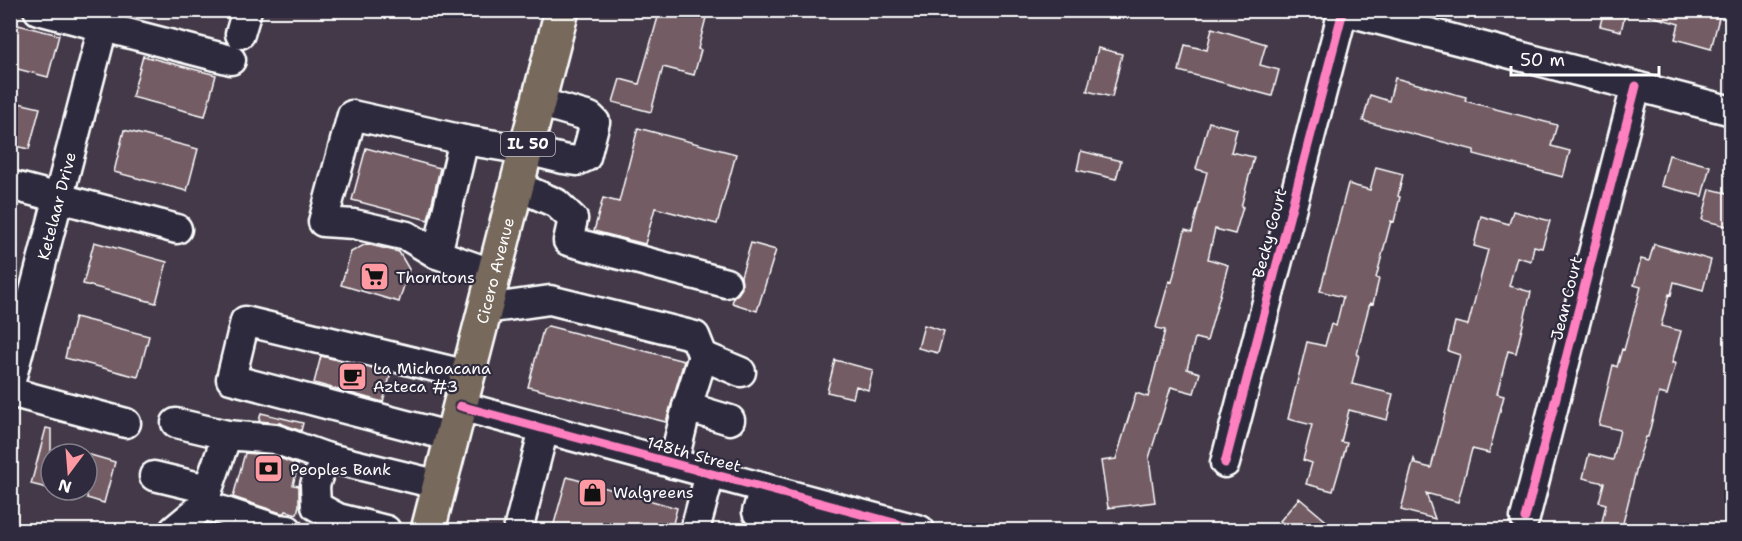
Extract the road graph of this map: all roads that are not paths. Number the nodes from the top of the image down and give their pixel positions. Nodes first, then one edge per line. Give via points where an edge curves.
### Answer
1 (38, 10) edge
2 (562, 10) edge
3 (1342, 11) edge
4 (103, 27) junction
5 (239, 35) edge
6 (1636, 86) junction
7 (538, 102) junction
8 (1731, 111) edge
9 (464, 140) junction
10 (526, 150) junction
11 (10, 185) edge
12 (517, 186) junction
13 (58, 198) junction
14 (177, 229) dead end
15 (437, 254) junction
16 (494, 274) junction
17 (726, 283) dead end
18 (485, 309) junction
19 (703, 356) junction
20 (741, 372) dead end
21 (10, 384) edge
22 (10, 392) edge
23 (460, 406) junction
24 (687, 407) junction
25 (730, 420) dead end
26 (126, 423) dead end
27 (176, 423) dead end
28 (544, 429) junction
29 (227, 435) junction
30 (325, 457) junction
31 (1225, 463) dead end
32 (673, 464) junction
33 (710, 474) junction
34 (154, 476) dead end
35 (440, 485) junction
36 (764, 488) junction
37 (206, 497) junction
38 (1525, 518) dead end
39 (326, 524) edge
40 (174, 531) edge
41 (288, 531) edge
42 (386, 531) edge
43 (428, 531) edge
44 (518, 531) edge
45 (695, 531) edge
46 (826, 531) edge
47 (920, 531) edge

1 - 4 street
2 - 7 main road, Cicero Avenue / IL 50
3 - 6 street
3 - 31 street, Becky Court
4 - 5 street
4 - 13 street, Ketelaar Drive
6 - 8 street
6 - 38 street, Jean Court
7 - 10 main road, Cicero Avenue / IL 50
7 - 10 street via 590,117 594,127 586,157 577,161
9 - 10 street
9 - 15 street
9 - 15 street via 352,115 323,222 354,224 407,236
10 - 12 main road, Cicero Avenue / IL 50
11 - 13 street
12 - 16 main road, Cicero Avenue / IL 50
12 - 17 street via 556,203 573,219 568,241
13 - 14 street
13 - 21 street, Ketelaar Drive
15 - 16 street
16 - 18 main road, Cicero Avenue / IL 50
18 - 19 street via 550,300 695,336
18 - 23 main road, Cicero Avenue / IL 50
19 - 20 street
19 - 24 street
22 - 26 street
23 - 23 street via 245,321 231,379
23 - 28 street, 148th Street
23 - 35 main road, Cicero Avenue / IL 50
24 - 25 street
24 - 32 street
27 - 29 street
28 - 32 street, 148th Street
28 - 44 street
29 - 30 street via 275,439
29 - 37 street
30 - 35 street
30 - 39 street via 315,485 316,506
32 - 33 street, 148th Street
33 - 36 street, 148th Street
33 - 45 street
34 - 37 street
35 - 43 main road, Cicero Avenue / IL 50
36 - 46 street via 757,512
36 - 47 street, 148th Street
37 - 40 street
37 - 41 street
39 - 42 street

